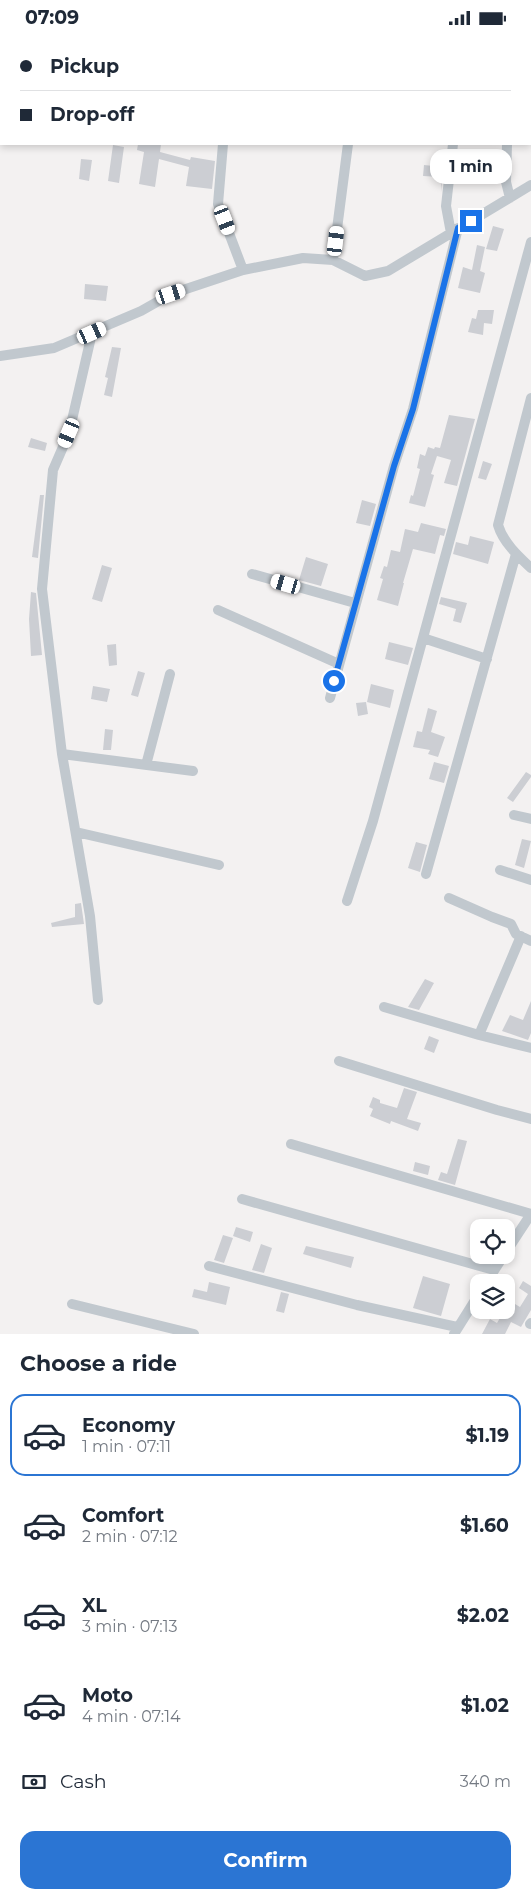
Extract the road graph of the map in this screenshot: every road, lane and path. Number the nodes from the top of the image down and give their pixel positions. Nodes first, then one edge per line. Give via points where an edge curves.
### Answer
1 (223, 145) edge
2 (348, 145) edge
3 (453, 145) edge
4 (507, 145) edge
5 (531, 185) edge
6 (510, 198) junction
7 (454, 231) junction
8 (531, 242) edge
9 (333, 260) junction
10 (244, 270) junction
11 (92, 333) junction
12 (0, 356) edge
13 (531, 398) edge
14 (516, 554) junction
15 (531, 568) edge
16 (252, 574) dead end
17 (355, 603) junction
18 (218, 610) dead end
19 (423, 638) junction
20 (487, 659) junction
21 (339, 664) junction
22 (170, 674) dead end
23 (330, 698) dead end
24 (62, 754) junction
25 (146, 765) junction
26 (193, 771) dead end
27 (514, 815) dead end
28 (531, 819) edge
29 (76, 832) junction
30 (219, 865) dead end
31 (500, 870) dead end
32 (426, 874) dead end
33 (531, 880) edge
34 (449, 898) dead end
35 (347, 901) dead end
36 (521, 936) junction
37 (531, 941) edge
38 (98, 1000) dead end
39 (384, 1007) dead end
40 (478, 1035) junction
41 (531, 1048) edge
42 (339, 1061) dead end
43 (531, 1119) edge
44 (291, 1144) dead end
45 (242, 1199) dead end
46 (531, 1214) edge
47 (515, 1238) edge
48 (498, 1264) edge
49 (209, 1265) dead end
50 (494, 1270) junction
51 (492, 1274) edge
52 (72, 1304) dead end
53 (470, 1308) edge
54 (456, 1331) edge
55 (194, 1334) edge

1 - 10 street via 218,204
2 - 9 street
3 - 7 street via 446,206
4 - 6 street via 506,182
5 - 6 street
6 - 7 street
7 - 9 street via 388,271 365,276
7 - 17 street via 413,409
8 - 19 street
9 - 10 street via 303,258
10 - 11 street via 171,294
11 - 12 street via 54,348
11 - 24 street via 69,433 53,470 42,589
13 - 14 street via 498,525 500,533
14 - 15 street
14 - 20 street
16 - 17 street
17 - 21 street
18 - 21 street
19 - 20 street
19 - 35 street via 373,821
20 - 32 street
21 - 23 street
22 - 25 street
24 - 25 street
24 - 29 street
25 - 26 street
27 - 28 street
29 - 30 street
29 - 38 street via 90,916
31 - 33 street
34 - 36 street via 511,924 516,934
36 - 37 street
36 - 40 street
39 - 40 street
40 - 41 street
42 - 43 street
44 - 46 street
45 - 50 street
46 - 47 street
48 - 50 street
49 - 54 street
50 - 51 street
52 - 55 street
53 - 54 street

